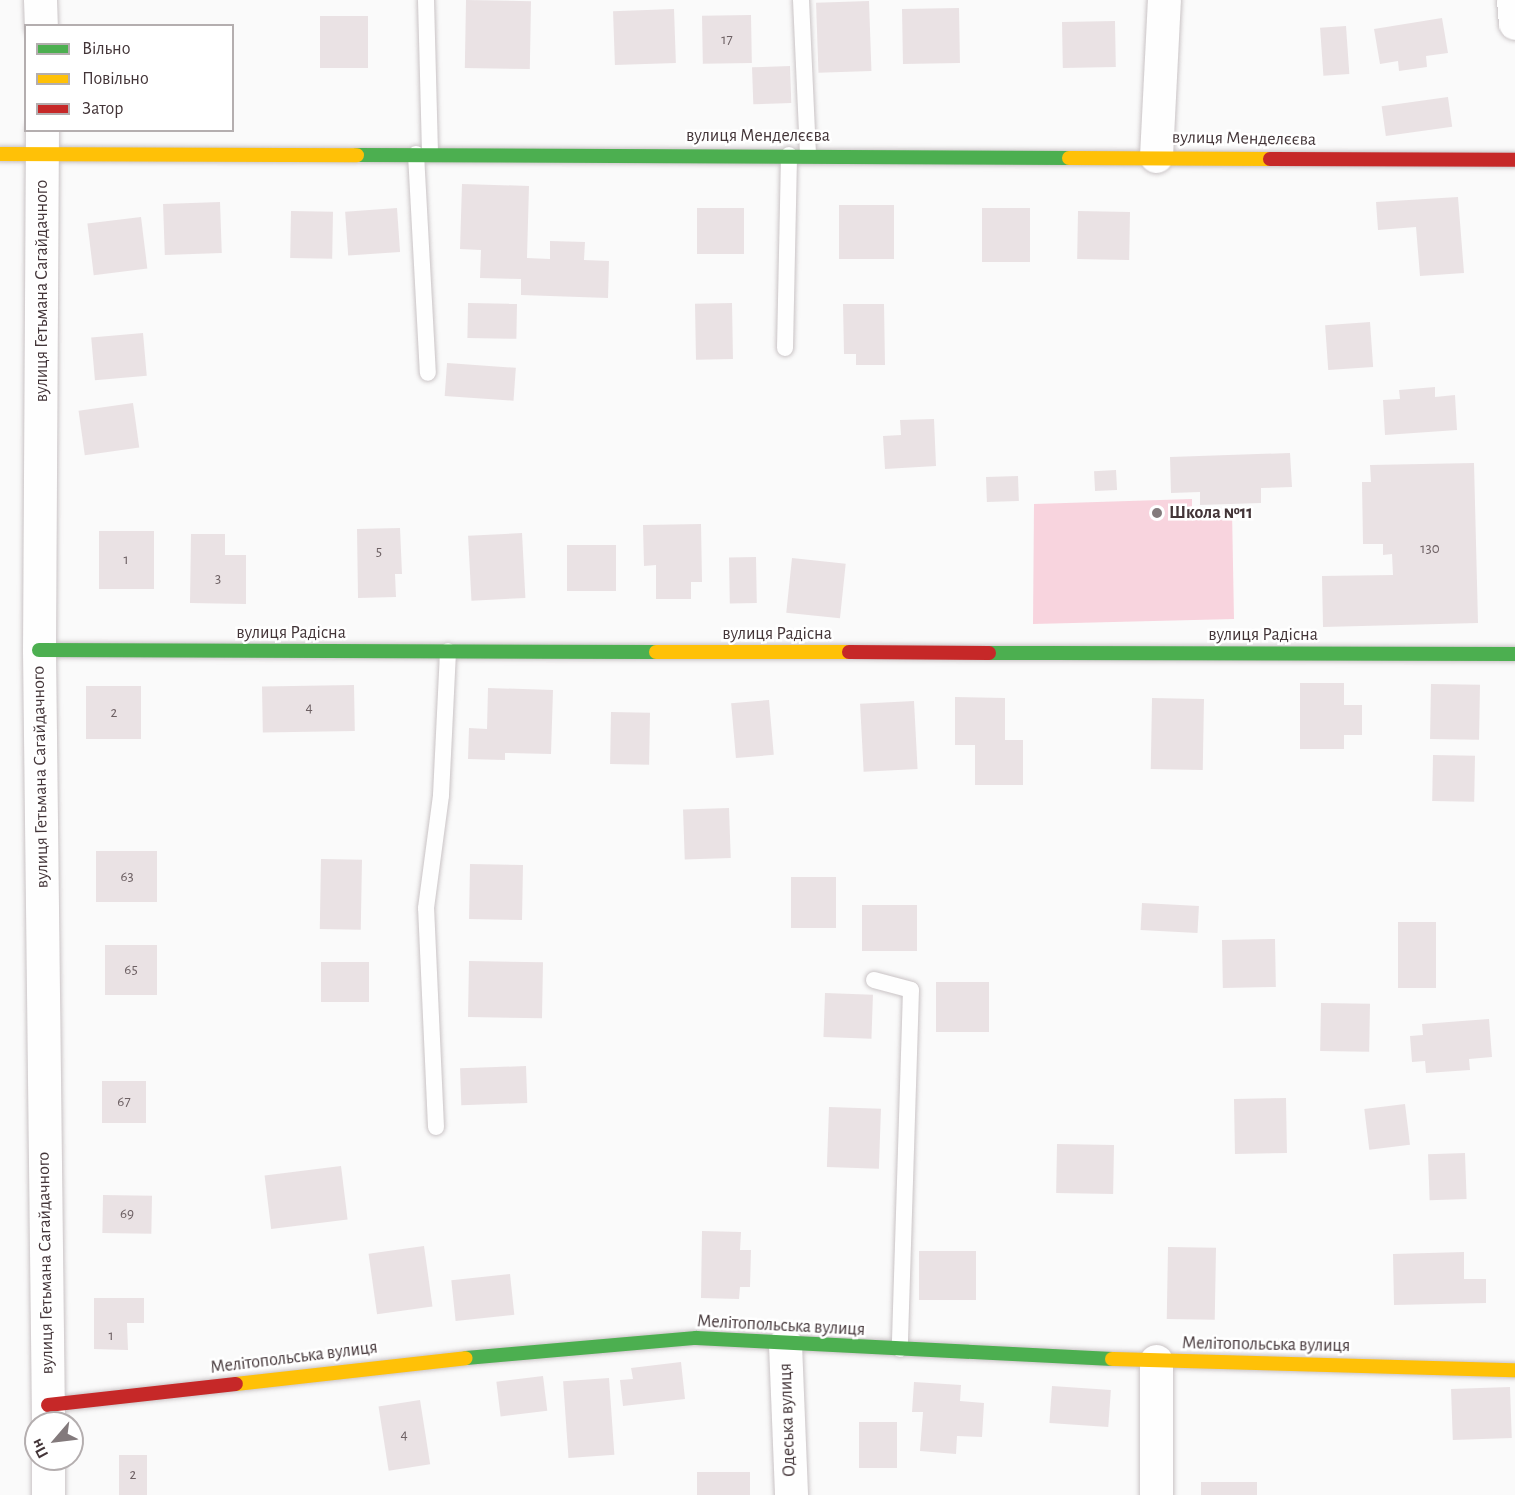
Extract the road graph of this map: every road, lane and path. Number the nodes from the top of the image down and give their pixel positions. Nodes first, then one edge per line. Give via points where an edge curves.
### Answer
1 (40, 0) edge
2 (426, 0) edge
3 (801, 0) edge
4 (1164, 0) edge
5 (1513, 0) edge
6 (1515, 23) edge
7 (41, 24) edge
8 (43, 142) edge
9 (0, 153) edge
10 (423, 154) junction
11 (789, 154) junction
12 (808, 155) junction
13 (1156, 156) junction
14 (1515, 160) edge
15 (785, 348) dead end
16 (428, 373) dead end
17 (39, 650) junction
18 (448, 651) junction
19 (1515, 654) edge
20 (874, 980) dead end
21 (436, 1127) dead end
22 (785, 1344) junction
23 (900, 1350) junction
24 (1156, 1361) junction
25 (1515, 1370) edge
26 (48, 1411) edge
27 (71, 1411) edge
28 (48, 1471) edge
29 (48, 1495) edge
30 (791, 1495) edge
31 (1156, 1495) edge

1 - 7 street
2 - 10 lane
3 - 12 lane
4 - 13 street
5 - 6 street
8 - 9 street, вулиця Менделєєва
8 - 10 street, вулиця Менделєєва
8 - 17 street, вулиця Гетьмана Сагайдачного
10 - 11 street, вулиця Менделєєва
10 - 16 lane
11 - 12 street, вулиця Менделєєва
11 - 15 lane
12 - 13 street, вулиця Менделєєва
13 - 14 street, вулиця Менделєєва
17 - 18 street, вулиця Радісна
17 - 26 street, вулиця Гетьмана Сагайдачного
18 - 19 street, вулиця Радісна
18 - 21 lane via 441,795 426,908
20 - 23 lane via 911,990
22 - 23 street, Мелітопольська вулиця
22 - 27 street, Мелітопольська вулиця via 696,1338 568,1346
22 - 30 street, Одеська вулиця
23 - 24 street, Мелітопольська вулиця
24 - 25 street, Мелітопольська вулиця
24 - 31 street
28 - 29 street

